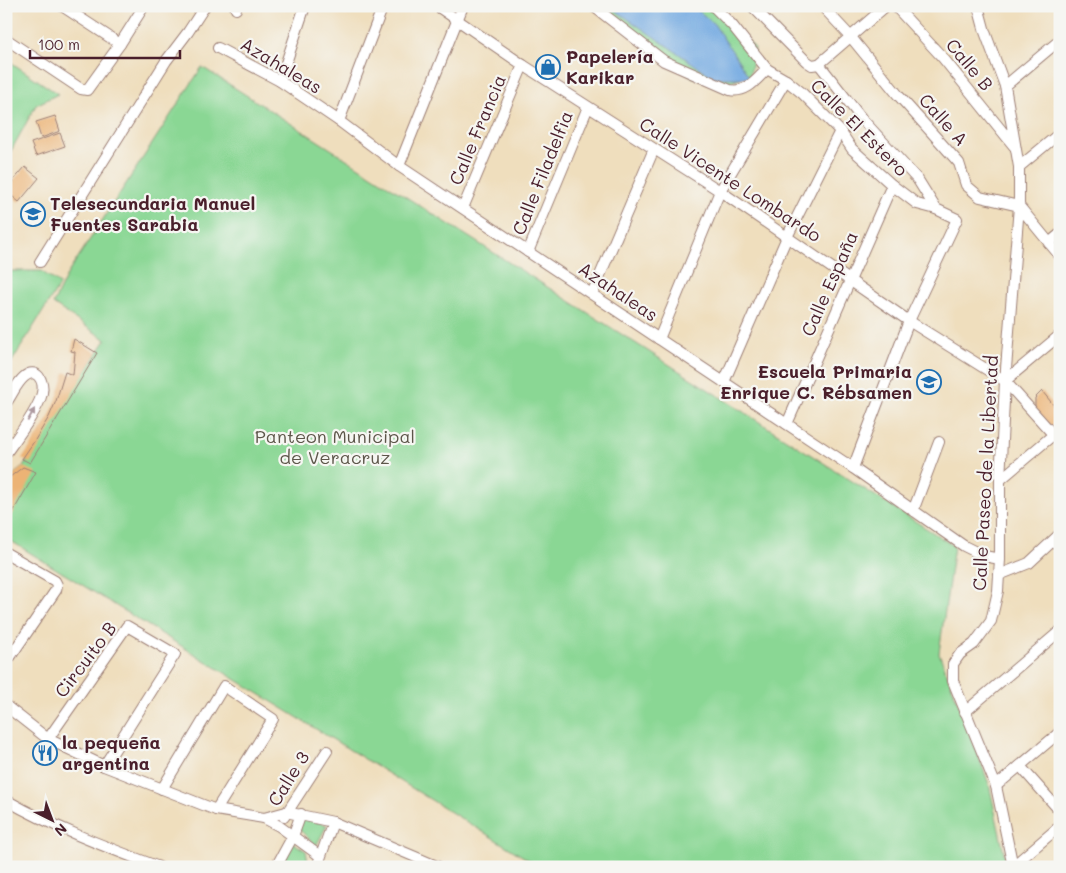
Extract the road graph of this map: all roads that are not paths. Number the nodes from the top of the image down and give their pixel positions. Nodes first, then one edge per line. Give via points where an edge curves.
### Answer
1 (62, 6) edge
2 (144, 6) edge
3 (205, 6) edge
4 (305, 6) edge
5 (383, 6) edge
6 (437, 6) edge
7 (463, 6) edge
8 (593, 6) edge
9 (713, 6) edge
10 (752, 6) edge
11 (822, 6) edge
12 (886, 6) edge
13 (895, 6) edge
14 (981, 8) edge
15 (458, 20) junction
16 (850, 36) junction
17 (6, 39) edge
18 (1060, 40) edge
19 (120, 44) junction
20 (218, 48) dead end
21 (818, 64) junction
22 (523, 65) junction
23 (766, 69) junction
24 (786, 80) junction
25 (280, 81) junction
26 (1005, 86) junction
27 (588, 107) junction
28 (339, 122) junction
29 (840, 131) junction
30 (1060, 133) edge
31 (1015, 147) junction
32 (654, 149) junction
33 (399, 166) junction
34 (1019, 167) junction
35 (892, 185) junction
36 (720, 191) junction
37 (1019, 206) junction
38 (463, 208) junction
39 (936, 209) junction
40 (1060, 234) edge
41 (787, 237) junction
42 (1050, 243) junction
43 (528, 252) junction
44 (1060, 256) edge
45 (40, 262) dead end
46 (849, 279) junction
47 (592, 294) junction
48 (909, 321) junction
49 (1060, 335) edge
50 (659, 339) junction
51 (1005, 381) junction
52 (724, 382) junction
53 (6, 403) edge
54 (787, 424) junction
55 (1058, 435) edge
56 (939, 442) dead end
57 (6, 453) edge
58 (853, 468) junction
59 (1000, 480) junction
60 (913, 511) junction
61 (1060, 534) edge
62 (6, 553) edge
63 (1000, 559) junction
64 (999, 575) junction
65 (1060, 630) edge
66 (6, 663) edge
67 (6, 706) edge
68 (965, 712) junction
69 (1060, 732) edge
70 (48, 739) junction
71 (327, 751) dead end
72 (104, 766) junction
73 (1020, 766) junction
74 (996, 786) junction
75 (162, 789) junction
76 (6, 800) edge
77 (216, 810) junction
78 (1060, 811) edge
79 (286, 812) junction
80 (301, 814) junction
81 (264, 818) junction
82 (333, 822) junction
83 (280, 826) junction
84 (1060, 826) edge
85 (293, 836) junction
86 (320, 856) junction
87 (1013, 866) edge
88 (159, 867) edge
89 (276, 867) edge
90 (317, 867) edge
91 (439, 867) edge

1 - 19 street
2 - 19 street
3 - 45 street via 166,61
4 - 25 street
5 - 28 street
6 - 15 street, Calle Vicente Lombardo
7 - 15 street
8 - 23 street via 664,61 715,84 738,91 753,84
9 - 23 street
10 - 21 street via 806,61
11 - 16 street, Calle A
12 - 16 street
13 - 31 street, Calle B via 943,58
14 - 26 street, Calle Paseo de la Libertad via 985,32
15 - 22 street, Calle Vicente Lombardo
15 - 33 street
16 - 21 street
16 - 37 street, Calle A via 959,163 966,184 980,196
17 - 19 street via 87,90
18 - 26 street
20 - 25 street, Azahaleas
21 - 39 street via 862,119 918,180
22 - 27 street, Calle Vicente Lombardo
22 - 38 street, Calle Francia
23 - 24 street, Calle El Estero
24 - 29 street, Calle El Estero
24 - 36 street
25 - 28 street, Azahaleas
26 - 31 street, Calle Paseo de la Libertad
27 - 32 street, Calle Vicente Lombardo
27 - 43 street, Calle Filadelfia
28 - 33 street, Azahaleas
29 - 35 street, Calle El Estero via 852,149
29 - 41 street
30 - 34 street
31 - 34 street, Calle Paseo de la Libertad
32 - 36 street, Calle Vicente Lombardo
32 - 47 street
33 - 38 street, Azahaleas
34 - 37 street, Calle Paseo de la Libertad
35 - 39 street, Calle El Estero via 917,204
35 - 46 street, Calle España
36 - 41 street, Calle Vicente Lombardo
36 - 50 street
37 - 42 street
37 - 51 street, Calle Paseo de la Libertad
38 - 43 street, Azahaleas
39 - 48 street, Calle El Estero via 957,219
40 - 42 street
41 - 46 street, Calle Vicente Lombardo
41 - 52 street
42 - 44 street
43 - 47 street, Azahaleas
46 - 48 street, Calle Vicente Lombardo
46 - 54 street, Calle España
47 - 50 street, Azahaleas
48 - 51 street, Calle Vicente Lombardo
48 - 58 street
49 - 51 street
50 - 52 street, Azahaleas
51 - 55 street, Calle Vicente Lombardo
51 - 59 street, Calle Paseo de la Libertad
52 - 54 street, Azahaleas
57 -> 53 street via 42,396 42,379 37,375 24,376
54 - 58 street, Azahaleas
55 - 59 street
56 - 60 street
58 - 60 street, Azahaleas
59 - 63 street, Calle Paseo de la Libertad
60 - 63 street, Azahaleas via 964,546 984,556
61 - 64 street via 1029,562
62 - 66 street via 57,585
63 - 64 street, Calle Paseo de la Libertad
64 - 68 street, Calle Paseo de la Libertad via 990,621 974,644 953,664 953,682
65 - 68 street
67 - 70 street
68 - 74 street, Calle Paseo de la Libertad
69 - 73 street
70 - 72 street
70 - 72 street, Circuito B via 127,626 175,654
71 - 79 street, Calle 3
72 - 75 street
73 - 74 street
73 - 78 street
74 - 87 street, Calle Paseo de la Libertad
75 - 77 street
75 - 77 street via 224,686 273,719
76 - 88 street via 39,819
77 - 81 street
79 - 80 street
79 - 81 street
79 - 83 street, Calle 3
80 - 82 street
80 - 85 street
81 - 83 street
82 - 86 street
82 - 91 street
83 - 85 street
84 - 87 street
85 - 86 street
85 - 89 street
86 - 90 street

